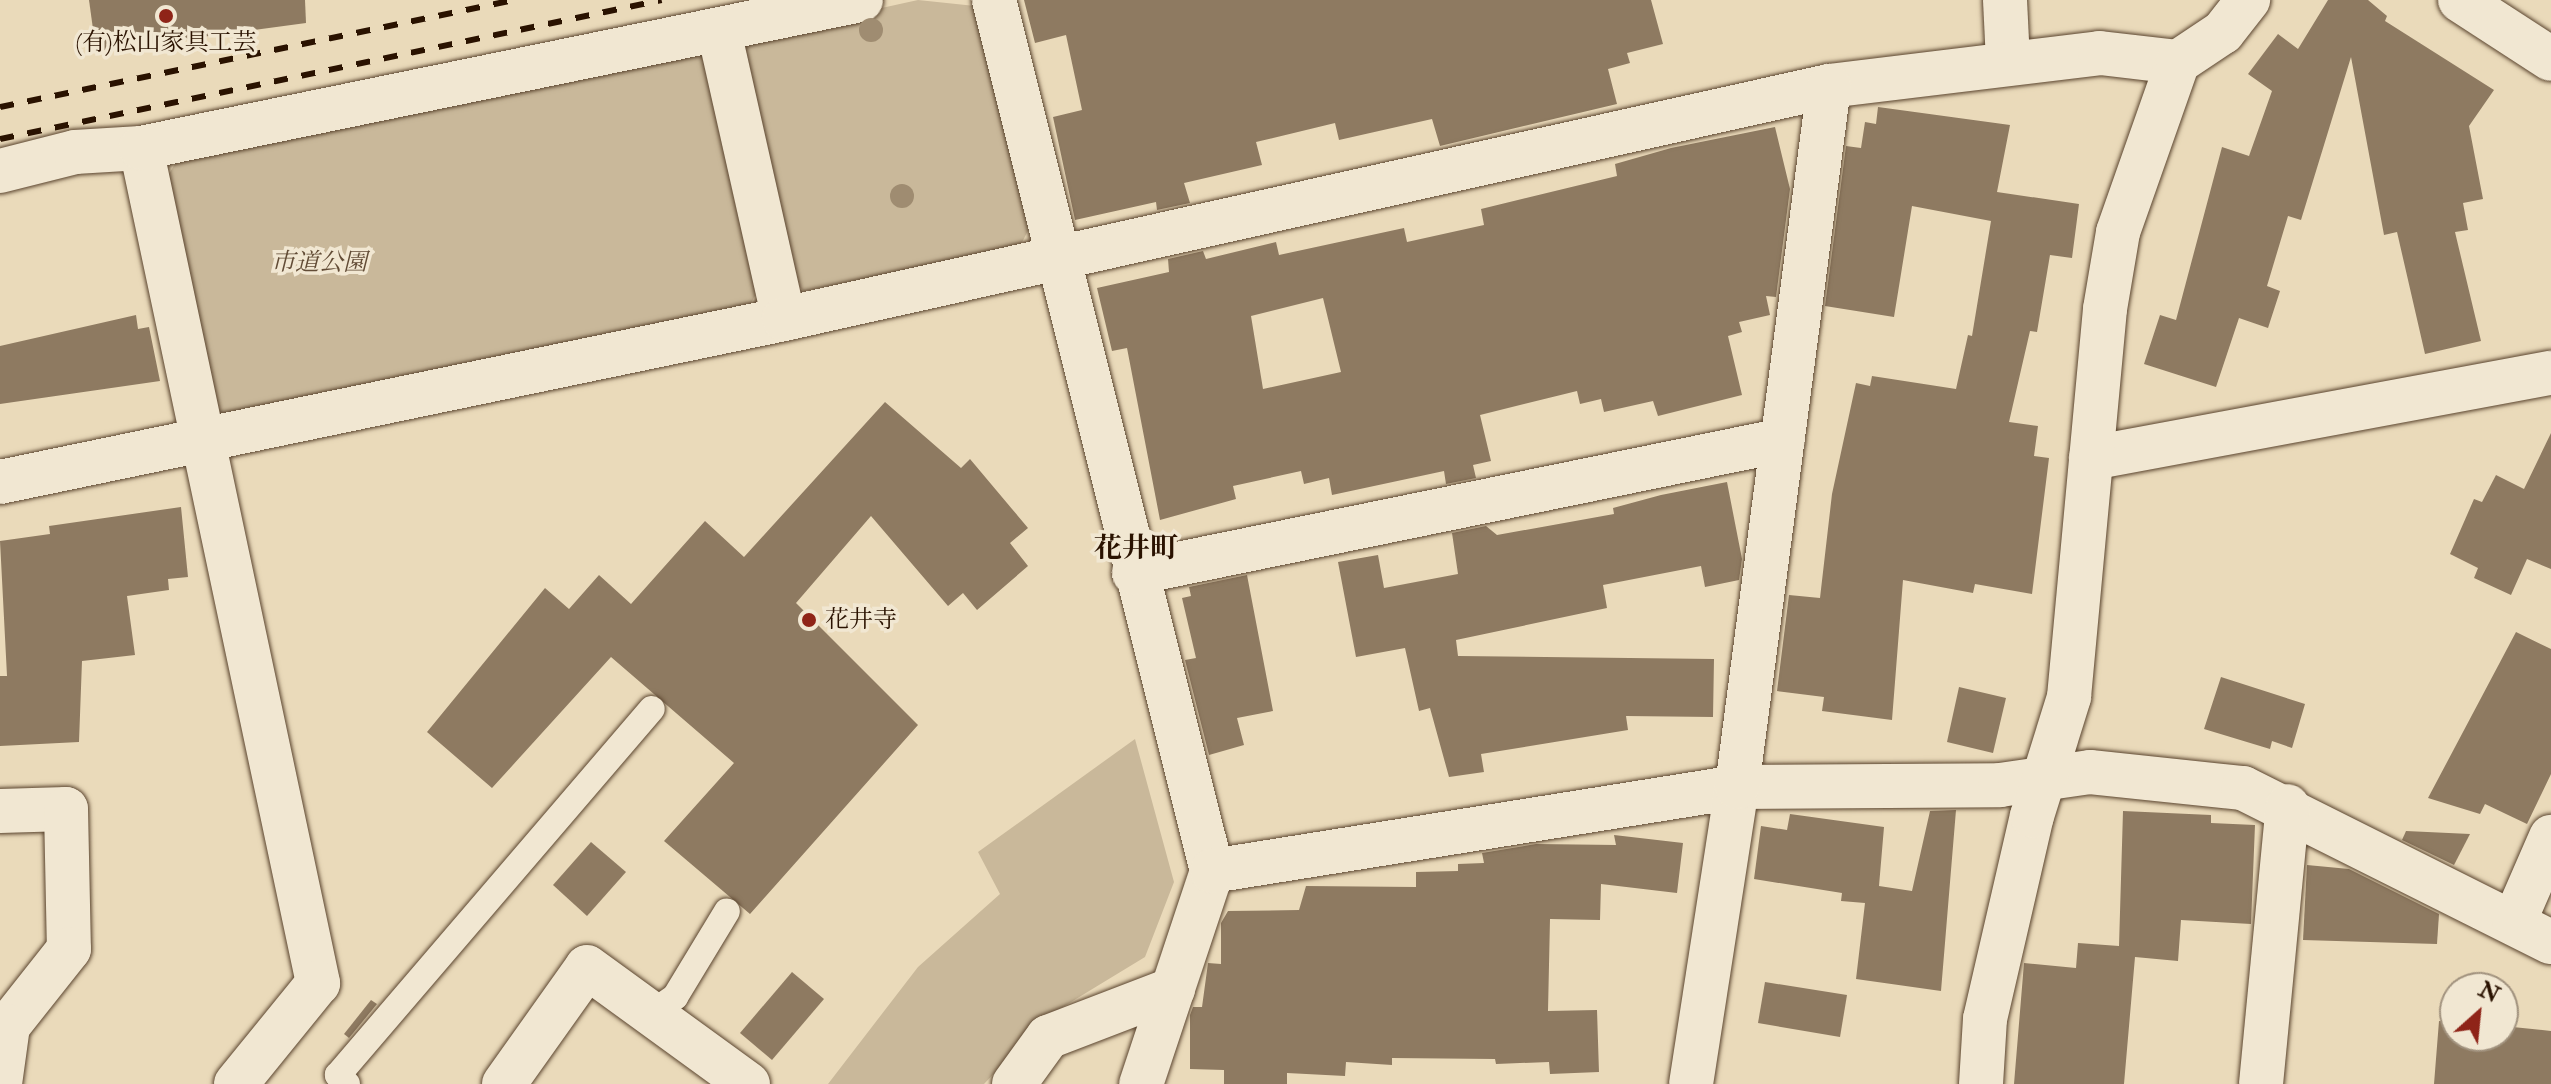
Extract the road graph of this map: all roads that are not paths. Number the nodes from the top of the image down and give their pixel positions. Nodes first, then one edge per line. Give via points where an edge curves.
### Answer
1 (861, 0) edge
2 (994, 0) edge
3 (2005, 0) edge
4 (2248, 0) edge
5 (2460, 0) edge
6 (719, 31) junction
7 (2551, 59) edge
8 (2008, 62) junction
9 (2178, 62) junction
10 (1829, 86) junction
11 (141, 148) junction
12 (0, 171) edge
13 (1061, 259) junction
14 (784, 319) junction
15 (2551, 373) edge
16 (1783, 440) junction
17 (199, 442) junction
18 (2091, 458) junction
19 (0, 482) edge
20 (1134, 573) junction
21 (652, 709) dead end
22 (2047, 778) junction
23 (1737, 787) junction
24 (2288, 806) junction
25 (0, 811) edge
26 (2551, 837) edge
27 (1212, 871) junction
28 (727, 911) dead end
29 (2532, 932) edge
30 (1173, 989) junction
31 (649, 1015) junction
32 (0, 1084) edge
33 (236, 1084) edge
34 (347, 1084) edge
35 (504, 1084) edge
36 (748, 1084) edge
37 (1014, 1084) edge
38 (1141, 1084) edge
39 (1691, 1084) edge
40 (1981, 1084) edge
41 (2261, 1084) edge

1 - 6 street
2 - 13 street
3 - 8 street
4 - 9 street via 2223,32
5 - 7 street
6 - 11 street
6 - 14 street
8 - 9 street via 2100,53
8 - 10 street
9 - 18 street via 2118,232
10 - 13 street
10 - 16 street
11 - 12 street via 75,152
11 - 17 street
13 - 14 street
13 - 20 street
14 - 17 street
15 - 18 street
16 - 20 street
16 - 23 street
17 - 19 street
17 - 33 street via 318,983
18 - 22 street via 2069,697
20 - 27 street
21 - 34 lane via 338,1075
22 - 23 street via 2000,785
22 - 24 street via 2090,772 2243,788
22 - 40 street via 1985,1019
23 - 27 street
23 - 39 street
24 - 29 street
24 - 41 street
25 - 32 street via 66,809 69,949 8,1026
26 - 29 street
27 - 30 street
28 - 31 lane via 675,997
30 - 37 street via 1048,1037
30 - 38 street
31 - 35 street via 587,967
31 - 36 street

